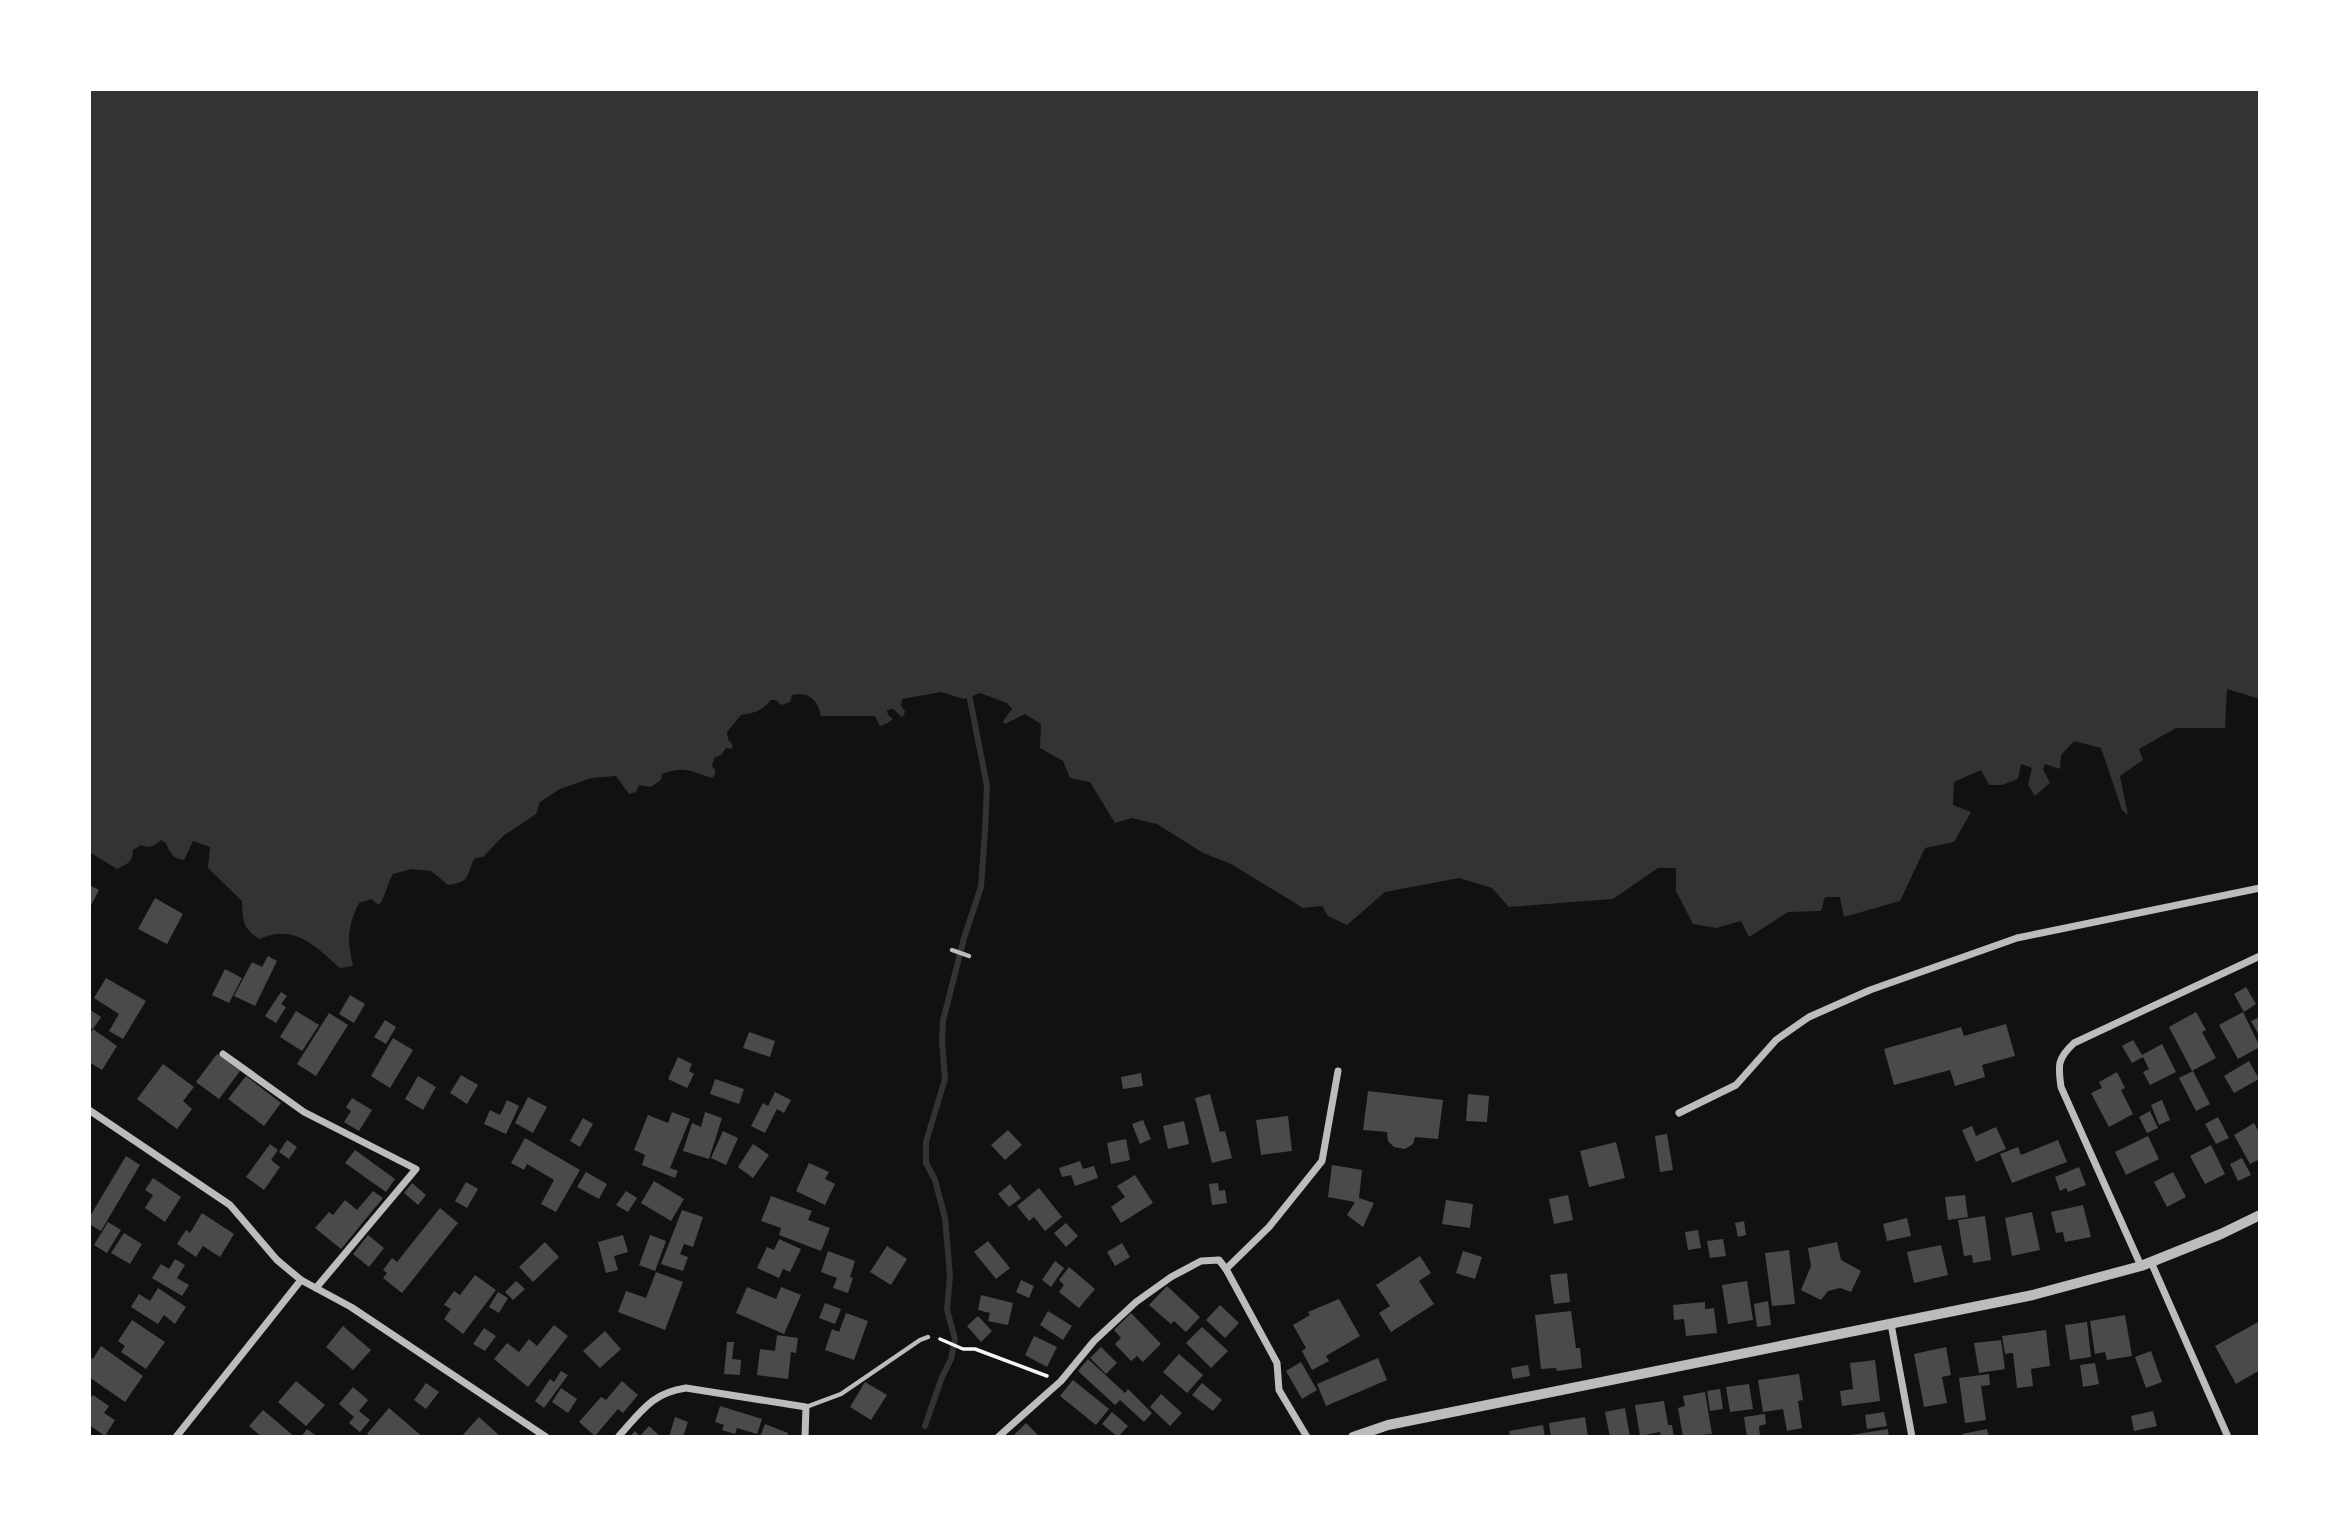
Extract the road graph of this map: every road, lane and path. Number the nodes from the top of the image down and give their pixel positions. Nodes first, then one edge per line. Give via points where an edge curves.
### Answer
1 (2260, 888) edge
2 (952, 950) dead end
3 (969, 956) dead end
4 (2260, 956) edge
5 (223, 1054) dead end
6 (1338, 1071) dead end
7 (89, 1110) edge
8 (1679, 1113) dead end
9 (2260, 1215) edge
10 (2146, 1264) junction
11 (1226, 1269) junction
12 (301, 1280) junction
13 (316, 1288) junction
14 (1891, 1324) junction
15 (928, 1337) dead end
16 (950, 1343) dead end
17 (1061, 1381) junction
18 (806, 1407) junction
19 (176, 1437) edge
20 (546, 1437) edge
21 (618, 1437) edge
22 (805, 1437) edge
23 (998, 1437) edge
24 (1307, 1437) edge
25 (1353, 1437) edge
26 (1912, 1437) edge
27 (2228, 1437) edge

1 - 8 street via 2017,938 1870,990 1809,1017 1776,1040 1736,1085
2 - 3 lane
4 - 10 street via 2074,1044 2062,1055 2058,1067 2061,1087
5 - 13 street via 304,1112 416,1169
6 - 11 street via 1322,1161 1269,1227
7 - 12 street via 230,1205 277,1260
9 - 10 street
10 - 14 street via 2033,1296
10 - 27 street
11 - 17 street via 1219,1259 1200,1261 1171,1277 1094,1341
11 - 24 street via 1277,1363 1279,1390
12 - 13 street
12 - 19 street
13 - 20 street
14 - 25 street via 1388,1425
14 - 26 street
15 - 18 lane via 841,1394
16 - 17 path
17 - 23 street
18 - 21 street via 686,1388 654,1399
18 - 22 street

